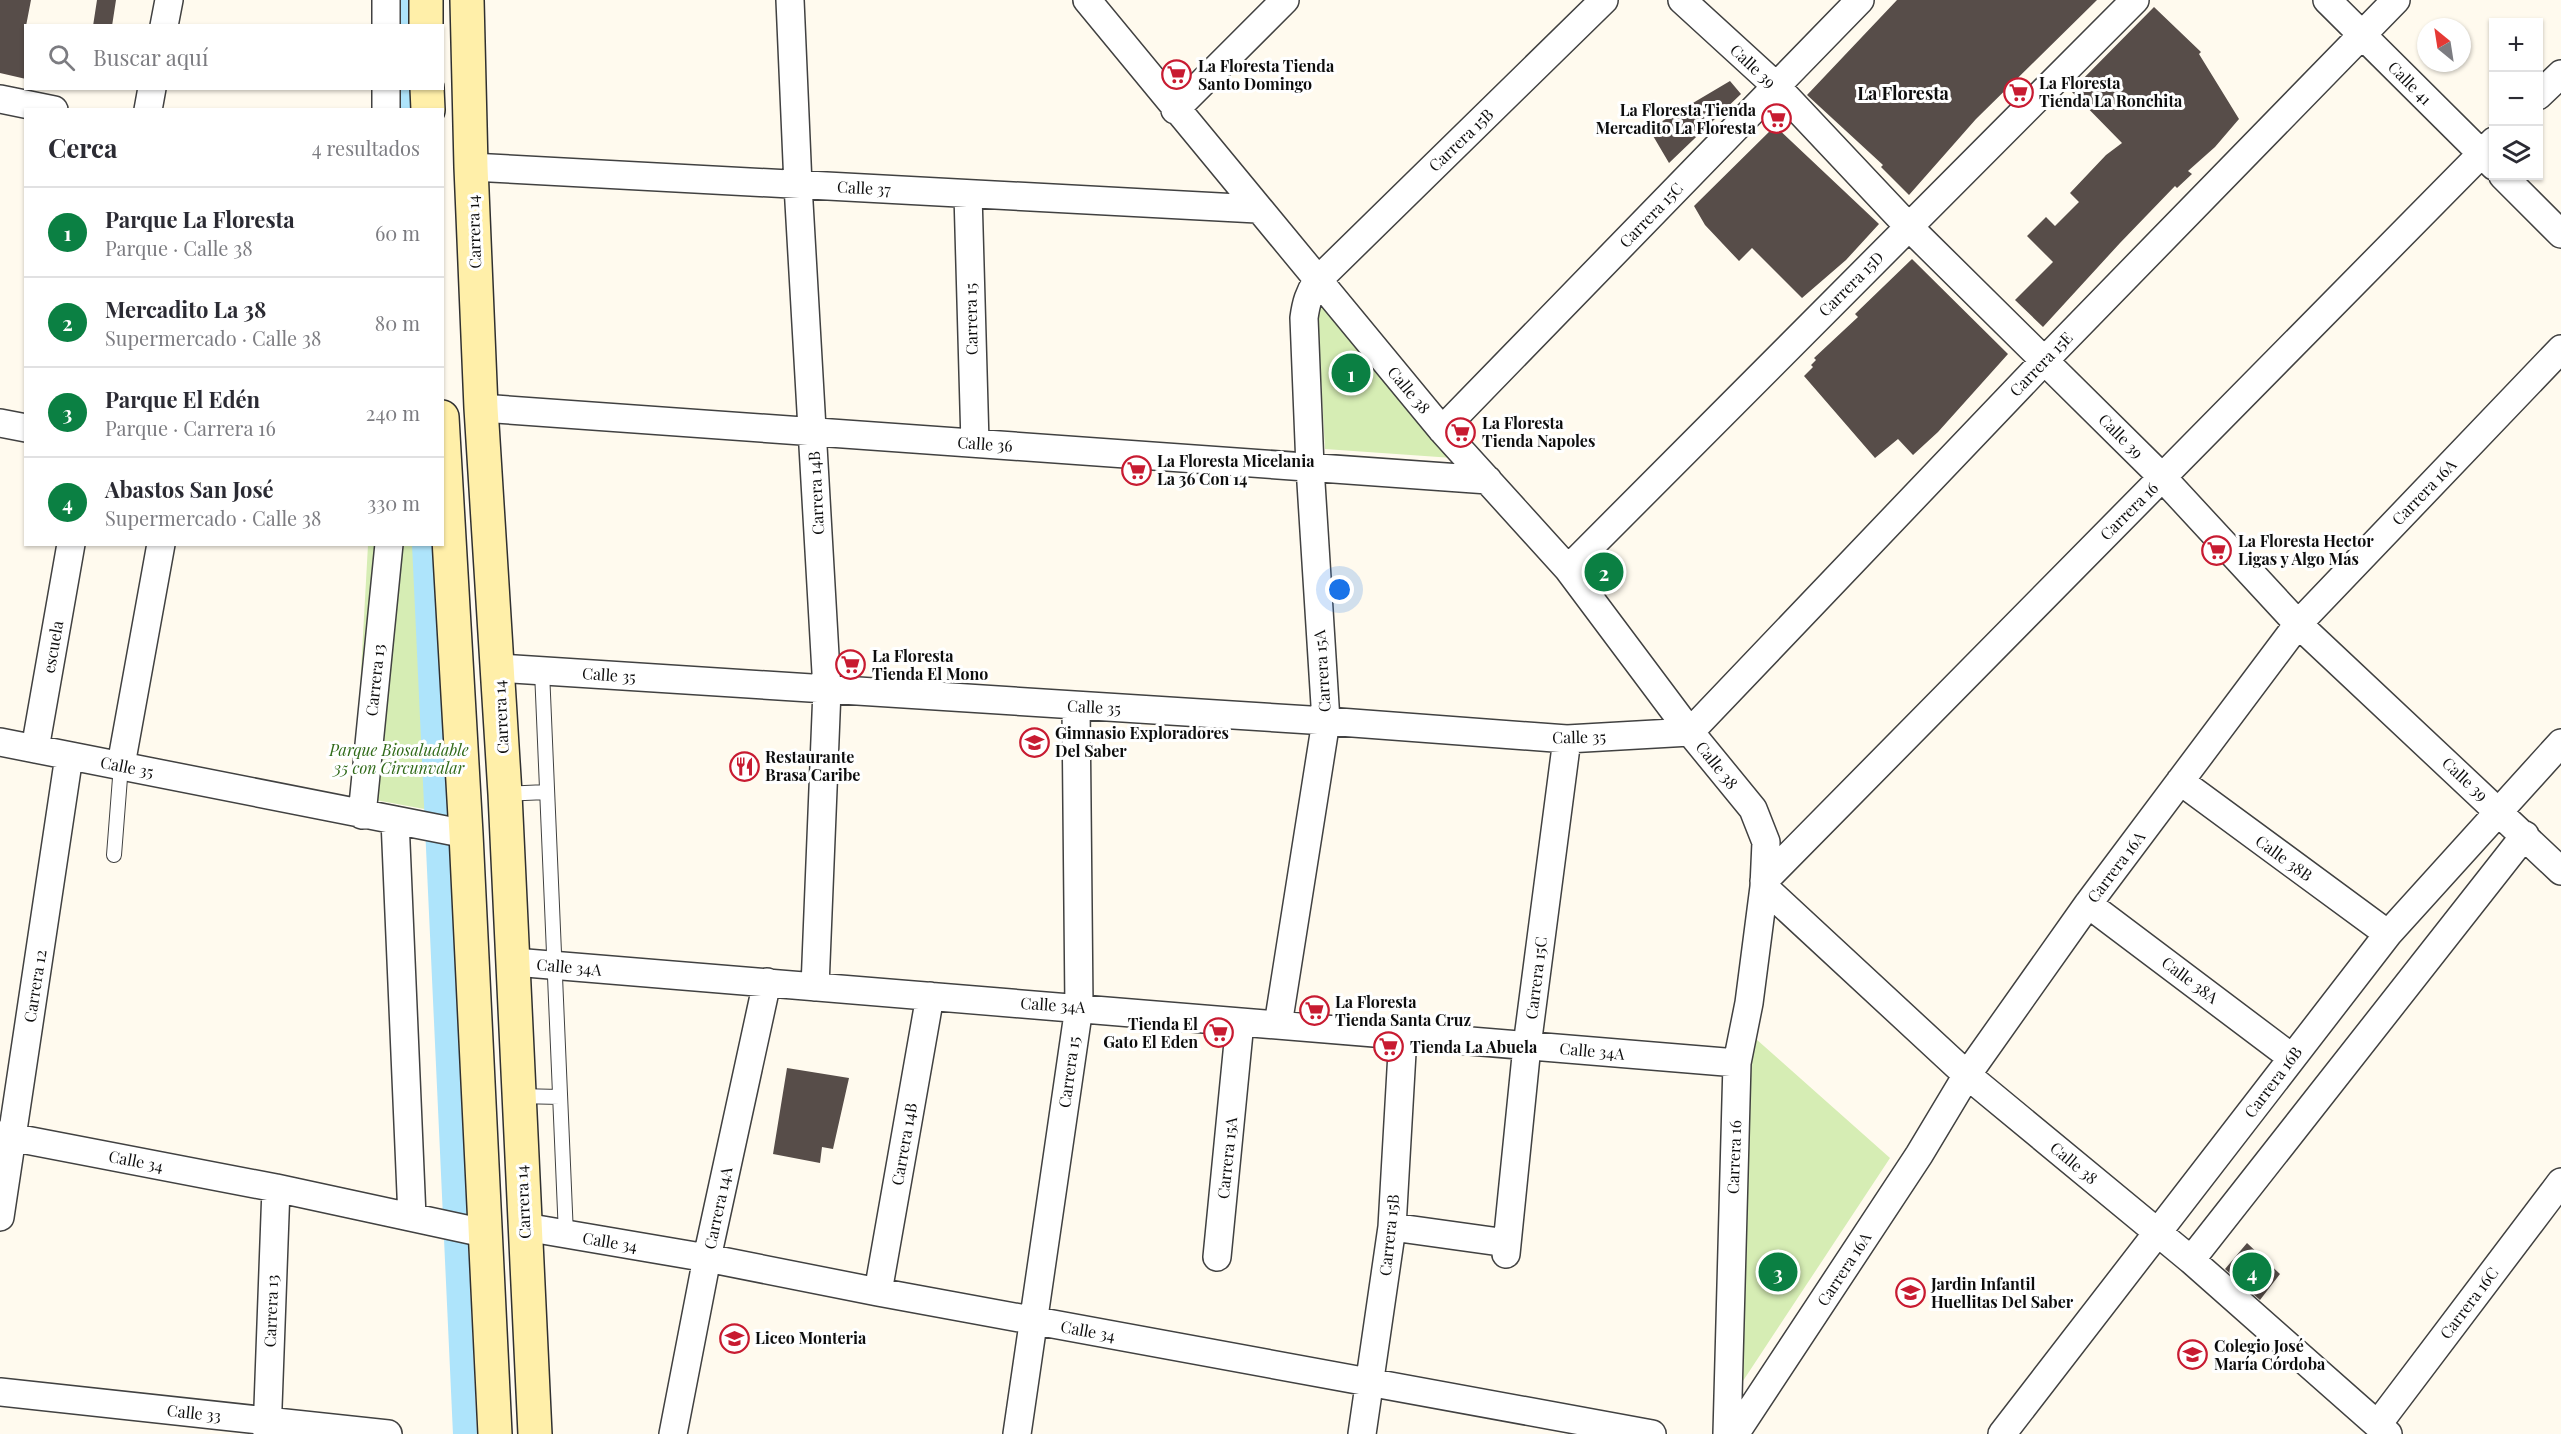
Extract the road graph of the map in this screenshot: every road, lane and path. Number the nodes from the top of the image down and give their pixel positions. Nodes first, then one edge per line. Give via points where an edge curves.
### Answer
1 (169, 0) edge
2 (386, 0) edge
3 (426, 0) edge
4 (468, 0) edge
5 (790, 0) edge
6 (1086, 0) edge
7 (1286, 0) edge
8 (1604, 0) edge
9 (1682, 0) edge
10 (1860, 0) edge
11 (2135, 0) edge
12 (2327, 0) edge
13 (2396, 0) edge
14 (164, 24) edge
15 (386, 24) edge
16 (426, 24) edge
17 (2362, 35) junction
18 (2561, 74) edge
19 (1776, 86) junction
20 (152, 90) edge
21 (386, 90) edge
22 (427, 90) edge
23 (2543, 91) edge
24 (0, 99) edge
25 (44, 108) edge
26 (148, 108) edge
27 (386, 108) edge
28 (428, 108) edge
29 (1175, 110) junction
30 (2489, 154) edge
31 (471, 167) junction
32 (2507, 180) edge
33 (798, 185) junction
34 (968, 194) junction
35 (1257, 209) junction
36 (1908, 226) junction
37 (2561, 234) edge
38 (1317, 281) junction
39 (2561, 349) edge
40 (2044, 361) junction
41 (482, 408) junction
42 (0, 423) edge
43 (24, 428) edge
44 (1442, 430) junction
45 (812, 431) junction
46 (975, 443) junction
47 (1310, 467) junction
48 (2162, 477) junction
49 (1488, 480) junction
50 (444, 481) edge
51 (445, 513) edge
52 (71, 546) edge
53 (161, 546) edge
54 (389, 546) edge
55 (1568, 569) junction
56 (2298, 624) junction
57 (498, 668) junction
58 (542, 671) junction
59 (827, 690) junction
60 (1076, 706) junction
61 (1326, 721) junction
62 (1690, 732) junction
63 (1568, 739) junction
64 (0, 742) edge
65 (2561, 743) edge
66 (35, 749) junction
67 (69, 756) junction
68 (121, 765) junction
69 (2180, 781) junction
70 (547, 792) junction
71 (505, 794) junction
72 (2491, 803) junction
73 (362, 815) junction
74 (406, 822) junction
75 (456, 832) junction
76 (2525, 835) junction
77 (1766, 842) joint
78 (114, 855) dead end
79 (2561, 871) edge
80 (1764, 884) junction
81 (2088, 904) junction
82 (2388, 934) junction
83 (513, 962) junction
84 (554, 966) junction
85 (767, 982) junction
86 (815, 987) junction
87 (930, 996) junction
88 (1079, 1007) junction
89 (1240, 1022) junction
90 (1278, 1025) junction
91 (1403, 1035) junction
92 (1527, 1046) junction
93 (2292, 1057) junction
94 (1737, 1063) junction
95 (1967, 1075) junction
96 (518, 1096) junction
97 (560, 1097) junction
98 (6, 1136) edge
99 (2561, 1182) edge
100 (276, 1188) junction
101 (0, 1217) edge
102 (420, 1219) junction
103 (525, 1227) junction
104 (1392, 1227) junction
105 (474, 1231) junction
106 (2159, 1233) junction
107 (566, 1235) junction
108 (1217, 1257) dead end
109 (707, 1258) junction
110 (2191, 1260) junction
111 (878, 1292) junction
112 (1032, 1320) junction
113 (1369, 1382) junction
114 (0, 1392) edge
115 (267, 1428) edge
116 (2383, 1429) edge
117 (388, 1434) edge
118 (495, 1434) edge
119 (535, 1434) edge
120 (673, 1434) edge
121 (1017, 1434) edge
122 (1362, 1434) edge
123 (1652, 1434) edge
124 (1727, 1434) edge
125 (1736, 1434) edge
126 (2002, 1434) edge

1 - 14 street
2 - 15 street
3 - 16 main road
4 - 31 main road, Carrera 14
5 - 33 street, Carrera 14B
6 - 29 street, Calle 38
7 - 29 street
8 - 38 street, Carrera 15B
9 - 19 street, Calle 39
10 - 19 street, Carrera 15C
11 - 36 street, Carrera 15D
12 - 17 street, Calle 41
13 - 17 street, Carrera 15E
17 - 30 street, Calle 41
17 - 40 street, Carrera 15E
18 - 23 street
19 - 36 street, Calle 39
19 - 44 street, Carrera 15C
20 - 26 street
21 - 27 street
22 - 28 main road
24 - 25 street
29 - 35 street, Calle 38
30 - 48 street, Carrera 16
31 - 33 street, Calle 37
31 - 41 main road, Carrera 14
32 - 37 street
33 - 34 street, Calle 37
33 - 45 street, Carrera 14B
34 - 35 street, Calle 37
34 - 46 street, Carrera 15
35 - 38 street, Calle 38
36 - 40 street, Calle 39
36 - 55 street, Carrera 15D
38 - 44 street, Calle 38
38 - 47 street, Carrera 15A via 1310,290 1304,318
39 - 56 street, Carrera 16A
40 - 48 street, Calle 39
40 - 62 street, Carrera 15E
41 - 45 street, Calle 36
41 - 57 main road, Carrera 14
42 - 43 street
44 - 49 street, Calle 38
45 - 46 street, Calle 36
45 - 59 street, Carrera 14B
46 - 47 street, Calle 36
47 - 49 street, Calle 36
47 - 61 street, Carrera 15A
48 - 56 street, Calle 39
48 - 80 street, Carrera 16
49 - 55 street, Calle 38
50 - 51 main road
51 - 75 main road
52 - 66 street, escuela
53 - 68 street
54 - 73 street, Carrera 13
55 - 62 street, Calle 38
56 - 69 street, Carrera 16A
56 - 72 street, Calle 39
57 - 58 street, Calle 35
57 - 71 main road, Carrera 14
58 - 59 street, Calle 35
58 - 70 lane
59 - 60 street, Calle 35
59 - 86 street, Carrera 14B
60 - 61 street, Calle 35
60 - 88 street, Carrera 15
61 - 63 street, Calle 35
61 - 90 street, Carrera 15A
62 - 63 street, Calle 35
62 - 77 street, Calle 38 via 1753,809
63 - 92 street, Carrera 15C
64 - 66 street, Calle 35
65 - 72 street, Carrera 16B
66 - 67 street, Calle 35
67 - 68 street, Calle 35
67 - 98 street, Carrera 12
68 - 73 street, Calle 35
68 - 78 lane
69 - 81 street, Carrera 16A
69 - 82 street, Calle 38B
70 - 71 lane
70 - 84 lane
71 - 83 main road, Carrera 14
72 - 76 street, Calle 39
72 - 82 street, Carrera 16B
73 - 74 street, Calle 35
74 - 75 street, Calle 35
74 - 102 street
75 - 105 main road
76 - 79 street, Calle 39
76 - 110 street
77 - 80 street, Carrera 16
80 - 94 street, Carrera 16
80 - 95 street, Calle 38
81 - 93 street, Calle 38A
81 - 95 street, Carrera 16A
82 - 93 street, Carrera 16B
83 - 84 street, Calle 34A
83 - 96 main road, Carrera 14
84 - 85 street, Calle 34A
84 - 97 lane
85 - 86 street, Calle 34A
85 - 109 street, Carrera 14A
86 - 87 street, Calle 34A
87 - 88 street, Calle 34A
87 - 111 street, Carrera 14B
88 - 89 street, Calle 34A
88 - 112 street, Carrera 15
89 - 90 street, Calle 34A
89 - 108 street, Carrera 15A
90 - 91 street, Calle 34A
91 - 92 street, Calle 34A
91 - 104 street, Carrera 15B
92 - 94 street, Calle 34A
92 - 104 street, Carrera 15C via 1507,1249
93 - 106 street, Carrera 16B
94 - 124 street, Carrera 16
95 - 106 street, Calle 38
95 - 125 street, Carrera 16A
96 - 97 lane
96 - 103 main road, Carrera 14
97 - 107 lane
98 - 100 street, Calle 34
98 - 101 street, Carrera 12
99 - 116 street, Carrera 16C
100 - 102 street, Calle 34
100 - 115 street, Carrera 13
102 - 105 street, Calle 34
103 - 107 street, Calle 34
103 - 119 main road, Carrera 14
104 - 113 street, Carrera 15B
105 - 118 main road
106 - 110 street, Calle 38
106 - 126 street, Carrera 16B
107 - 109 street, Calle 34
109 - 111 street, Calle 34
109 - 120 street, Carrera 14A
110 - 116 street, Calle 38
111 - 112 street, Calle 34
112 - 113 street, Calle 34
112 - 121 street, Carrera 15
113 - 122 street, Carrera 15B
113 - 123 street, Calle 34
114 - 115 street, Calle 33
115 - 117 street, Calle 33

